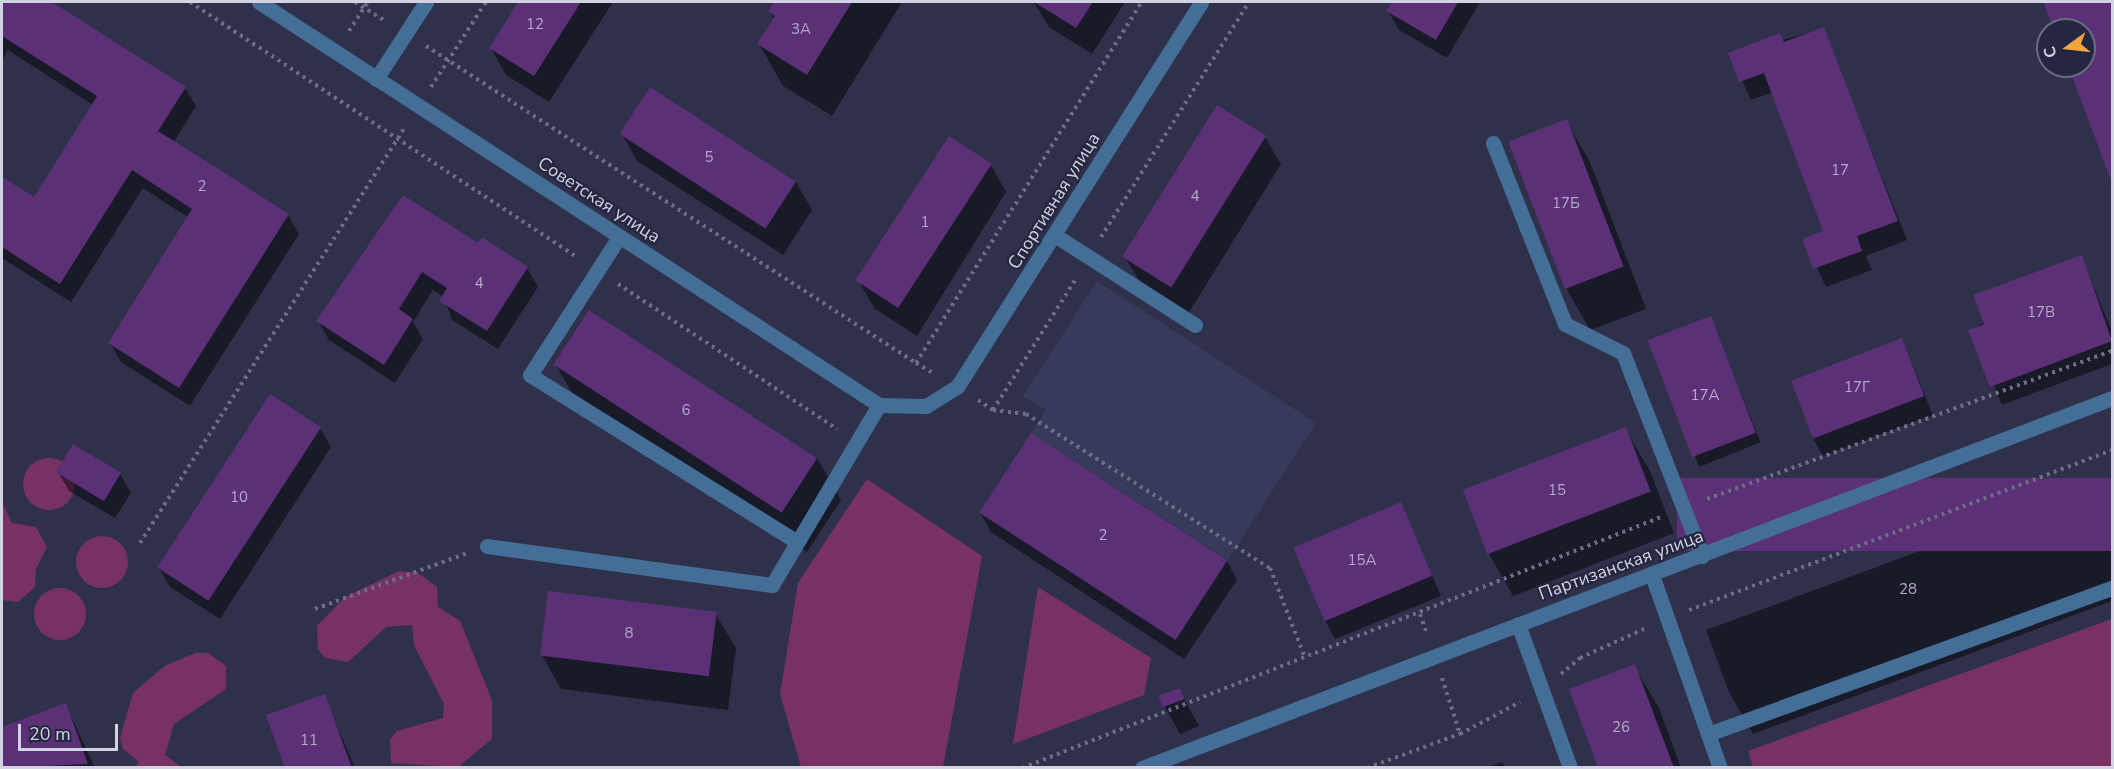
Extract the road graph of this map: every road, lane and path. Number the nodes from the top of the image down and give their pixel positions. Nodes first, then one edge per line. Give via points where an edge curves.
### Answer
1 (190, 2) edge
2 (259, 2) edge
3 (355, 2) edge
4 (368, 2) edge
5 (426, 2) edge
6 (486, 2) edge
7 (1142, 2) edge
8 (1201, 2) edge
9 (364, 7) junction
10 (406, 32) junction
11 (335, 52) junction
12 (448, 61) junction
13 (376, 79) junction
14 (419, 108) junction
15 (399, 138) junction
16 (1493, 143) dead end
17 (1056, 236) junction
18 (619, 237) junction
19 (597, 270) junction
20 (1195, 326) dead end
21 (2112, 351) edge
22 (2112, 398) edge
23 (879, 405) junction
24 (993, 410) dead end
25 (860, 445) junction
26 (2112, 450) edge
27 (1683, 508) junction
28 (796, 541) junction
29 (140, 543) dead end
30 (487, 546) joint
31 (1702, 556) junction
32 (1652, 575) junction
33 (2112, 588) edge
34 (315, 609) dead end
35 (1666, 618) junction
36 (1518, 624) junction
37 (1305, 658) junction
38 (1541, 690) junction
39 (1708, 734) junction
40 (1022, 768) edge
41 (1142, 768) edge
42 (1367, 768) edge
43 (1570, 768) edge
44 (1720, 768) edge

1 - 15 path
2 - 11 street, Советская улица
3 - 9 path
4 - 9 path
5 - 10 street
6 - 12 path
7 - 12 path via 916,363
8 - 17 street, Спортивная улица
9 - 10 path
9 - 11 path
10 - 12 path
10 - 13 street
11 - 13 street, Советская улица
12 - 14 path
13 - 14 street, Советская улица
14 - 15 path
14 - 18 street, Советская улица
15 - 19 path
15 - 29 path
16 - 27 street via 1565,324 1623,353
17 - 20 street
17 - 23 street, Спортивная улица via 957,387 926,406
18 - 19 street
18 - 23 street, Советская улица
19 - 25 path
19 - 28 street via 530,375
21 - 27 path
22 - 31 street, Партизанская улица
23 - 25 street
24 - 37 path via 1026,414 1270,568
25 - 28 street
26 - 35 path
27 - 31 street
27 - 37 path
28 - 30 street via 772,585
30 - 34 path
31 - 32 street, Партизанская улица
32 - 35 street
32 - 36 street, Партизанская улица
33 - 39 street
35 - 38 path via 1580,658
35 - 39 street
36 - 38 street
36 - 41 street, Партизанская улица
37 - 40 path
38 - 42 path via 1460,734
38 - 43 street
39 - 44 street

